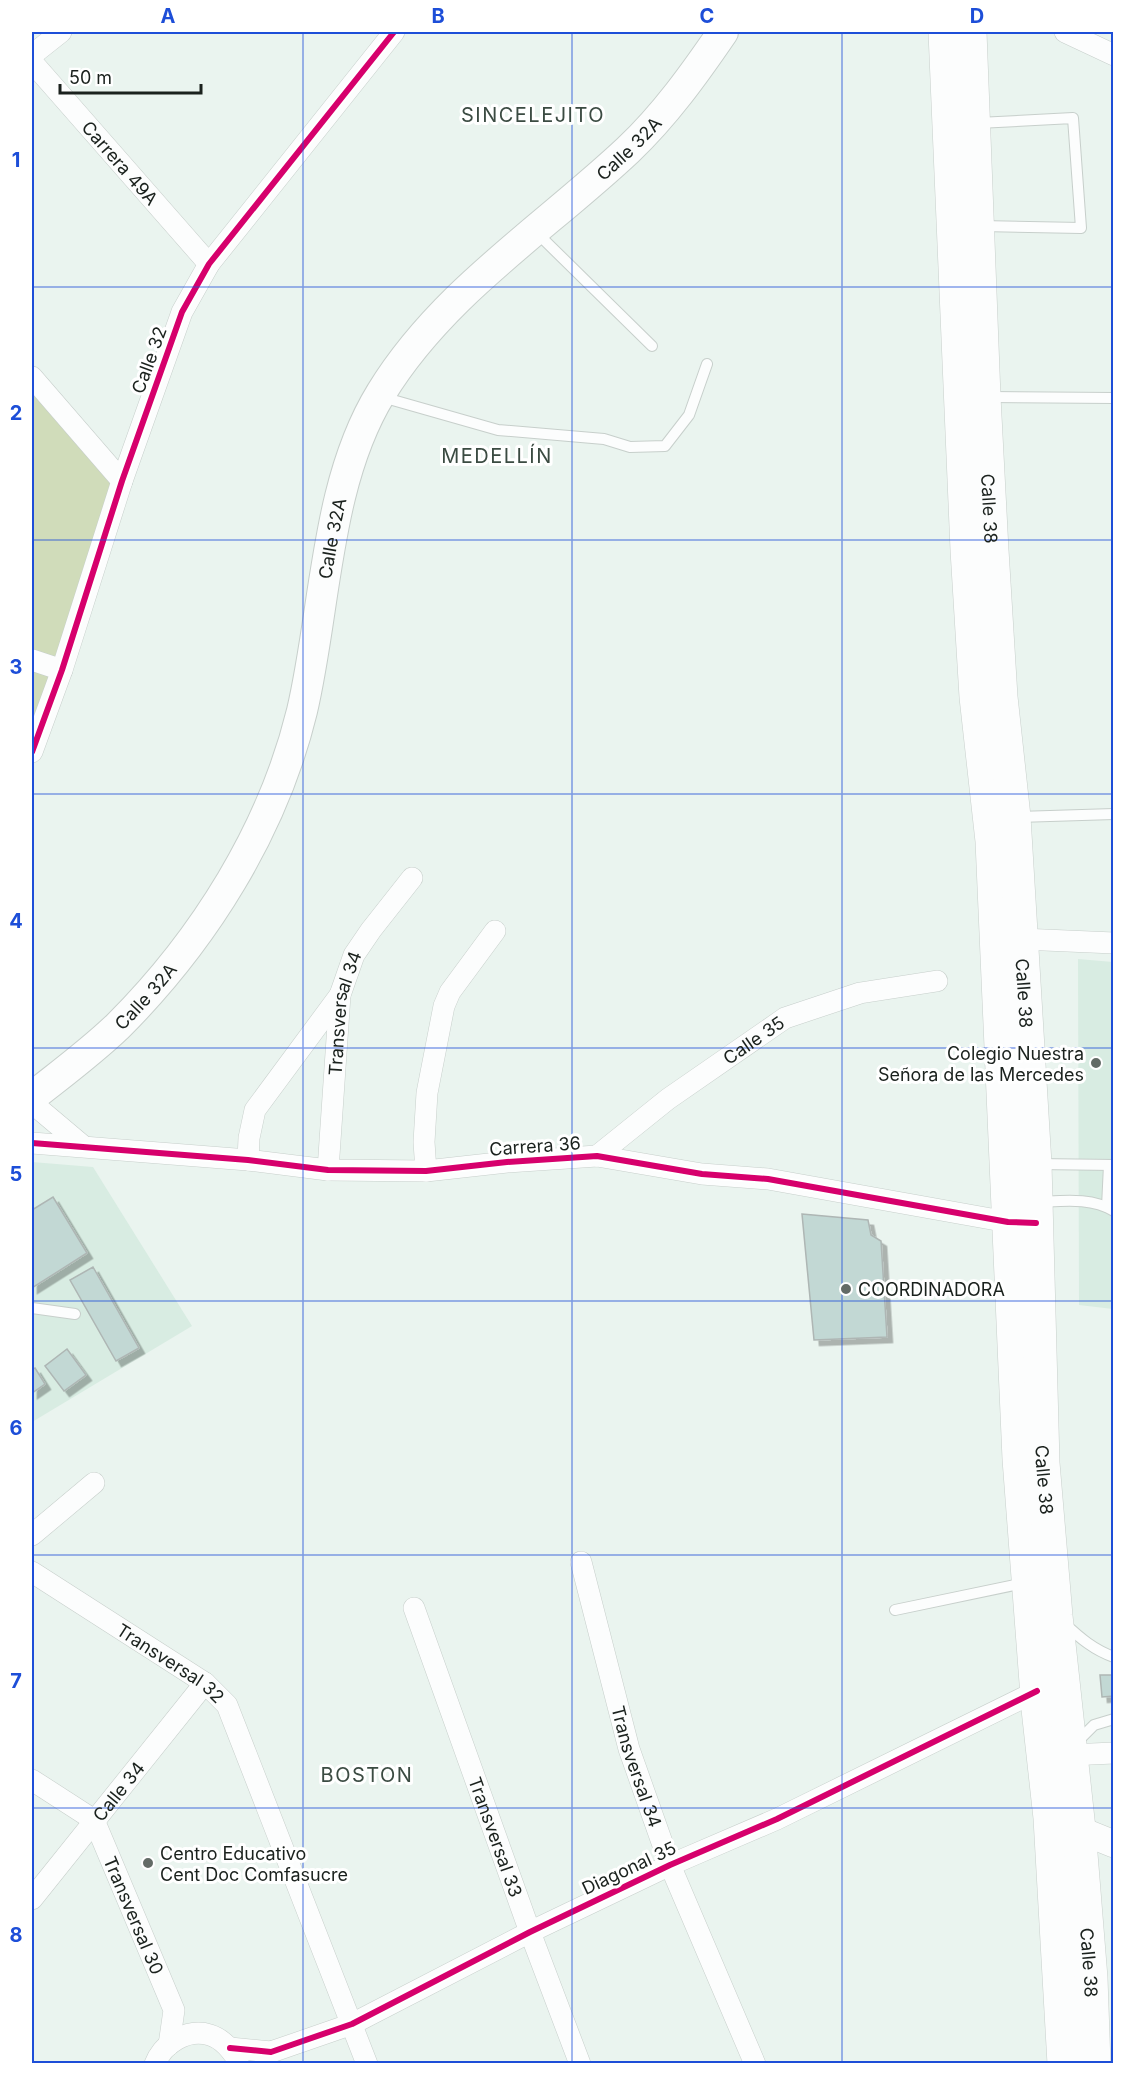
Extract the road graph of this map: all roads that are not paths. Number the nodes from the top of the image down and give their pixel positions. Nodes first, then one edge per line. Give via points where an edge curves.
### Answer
1 (61, 32) edge
2 (394, 32) edge
3 (702, 32) edge
4 (723, 32) edge
5 (945, 32) edge
6 (970, 32) edge
7 (1065, 32) edge
8 (32, 55) edge
9 (1113, 56) edge
10 (32, 62) edge
11 (974, 123) junction
12 (978, 226) junction
13 (534, 231) junction
14 (209, 264) junction
15 (652, 346) dead end
16 (707, 364) dead end
17 (32, 377) edge
18 (379, 396) junction
19 (984, 397) junction
20 (1113, 398) edge
21 (122, 481) junction
22 (32, 660) edge
23 (62, 670) junction
24 (32, 752) edge
25 (1113, 814) edge
26 (1014, 817) junction
27 (412, 878) dead end
28 (495, 931) dead end
29 (1021, 939) junction
30 (1113, 943) edge
31 (937, 981) dead end
32 (340, 995) junction
33 (32, 1072) edge
34 (36, 1105) edge
35 (33, 1143) edge
36 (83, 1146) junction
37 (597, 1156) junction
38 (248, 1160) junction
39 (1021, 1164) junction
40 (1112, 1165) edge
41 (328, 1170) junction
42 (426, 1171) junction
43 (1022, 1209) junction
44 (1110, 1209) edge
45 (32, 1308) edge
46 (75, 1314) dead end
47 (94, 1483) dead end
48 (32, 1535) edge
49 (581, 1562) dead end
50 (32, 1572) edge
51 (1028, 1582) junction
52 (414, 1608) dead end
53 (895, 1610) dead end
54 (1056, 1616) junction
55 (1113, 1657) edge
56 (205, 1683) junction
57 (1037, 1691) junction
58 (1113, 1719) edge
59 (1069, 1753) junction
60 (1113, 1753) edge
61 (32, 1780) edge
62 (94, 1820) junction
63 (1064, 1824) junction
64 (1113, 1844) edge
65 (670, 1865) junction
66 (32, 1899) edge
67 (530, 1932) junction
68 (174, 2010) junction
69 (352, 2024) junction
70 (211, 2035) junction
71 (169, 2044) junction
72 (235, 2056) edge
73 (266, 2058) edge
74 (155, 2064) edge
75 (367, 2064) edge
76 (580, 2064) edge
77 (755, 2064) edge
78 (1064, 2064) edge
79 (1094, 2064) edge

1 - 8 street
2 - 14 street, Calle 32
3 - 33 main road, Calle 32A via 616,136 452,278 416,312 385,351 348,416 331,461 283,707 271,749 239,825 197,897 151,959 101,1014
4 - 13 main road, Calle 32A via 630,149
5 - 39 highway, Calle 38 via 976,697
6 - 11 highway, Calle 38
7 - 9 street
10 - 14 street, Carrera 49A
11 - 12 highway, Calle 38
11 - 12 lane via 1073,117 1081,228
12 - 19 highway, Calle 38
13 - 15 lane
13 - 18 main road, Calle 32A via 432,324
14 - 21 street, Calle 32 via 182,312
16 - 18 lane via 689,415 666,446 630,447 604,440 498,430
17 - 21 street
18 - 34 main road, Calle 32A via 349,468 340,501 302,711 257,833 208,918 161,979
19 - 20 lane
19 - 26 highway, Calle 38 via 1001,697
21 - 23 street, Calle 32
22 - 23 street
23 - 24 street, Calle 32
25 - 26 lane
26 - 29 highway, Calle 38
27 - 32 street, Transversal 34 via 354,955
28 - 42 street via 444,1006 427,1093
29 - 30 street
29 - 39 highway, Calle 38
31 - 37 street, Calle 35 via 860,993 785,1018 668,1099
32 - 38 street via 255,1110
32 - 41 street, Transversal 34
34 - 35 street via 44,1131
34 - 36 street
35 - 36 street, Carrera 36
36 - 38 street, Carrera 36
37 - 42 street, Carrera 36
37 - 43 street, Carrera 36 via 702,1173
38 - 41 street, Carrera 36
39 - 40 lane
39 - 43 highway, Calle 38
40 - 44 lane
41 - 42 street, Carrera 36
43 - 44 lane via 1079,1200
43 - 51 highway, Calle 38 via 1019,1458
43 - 54 highway, Calle 38
45 - 46 lane
47 - 48 street
49 - 65 street, Transversal 34 via 629,1749
50 - 56 street, Transversal 32
51 - 53 lane
51 - 57 highway, Calle 38
52 - 67 street, Transversal 33
54 - 55 lane via 1089,1645
54 - 59 highway, Calle 38
56 - 62 street, Calle 34
56 - 69 street, Transversal 32 via 227,1705
57 - 63 highway, Calle 38
57 - 65 street, Diagonal 35 via 777,1819
58 - 59 lane via 1094,1725
59 - 60 street
59 - 63 highway, Calle 38
61 - 62 street
62 - 66 street, Calle 34
62 - 68 street, Transversal 30
63 - 64 street
63 - 78 highway, Calle 38
63 - 79 highway, Calle 38 via 1091,1978
65 - 67 street, Diagonal 35
65 - 77 street, Transversal 34
67 - 69 street, Diagonal 35
67 - 76 street, Transversal 33
68 - 70 street
68 - 71 street
69 - 73 street, Diagonal 35
69 - 75 street, Transversal 32
70 - 71 street via 184,2035
70 - 72 street
71 - 74 street
72 - 73 street, Diagonal 35

